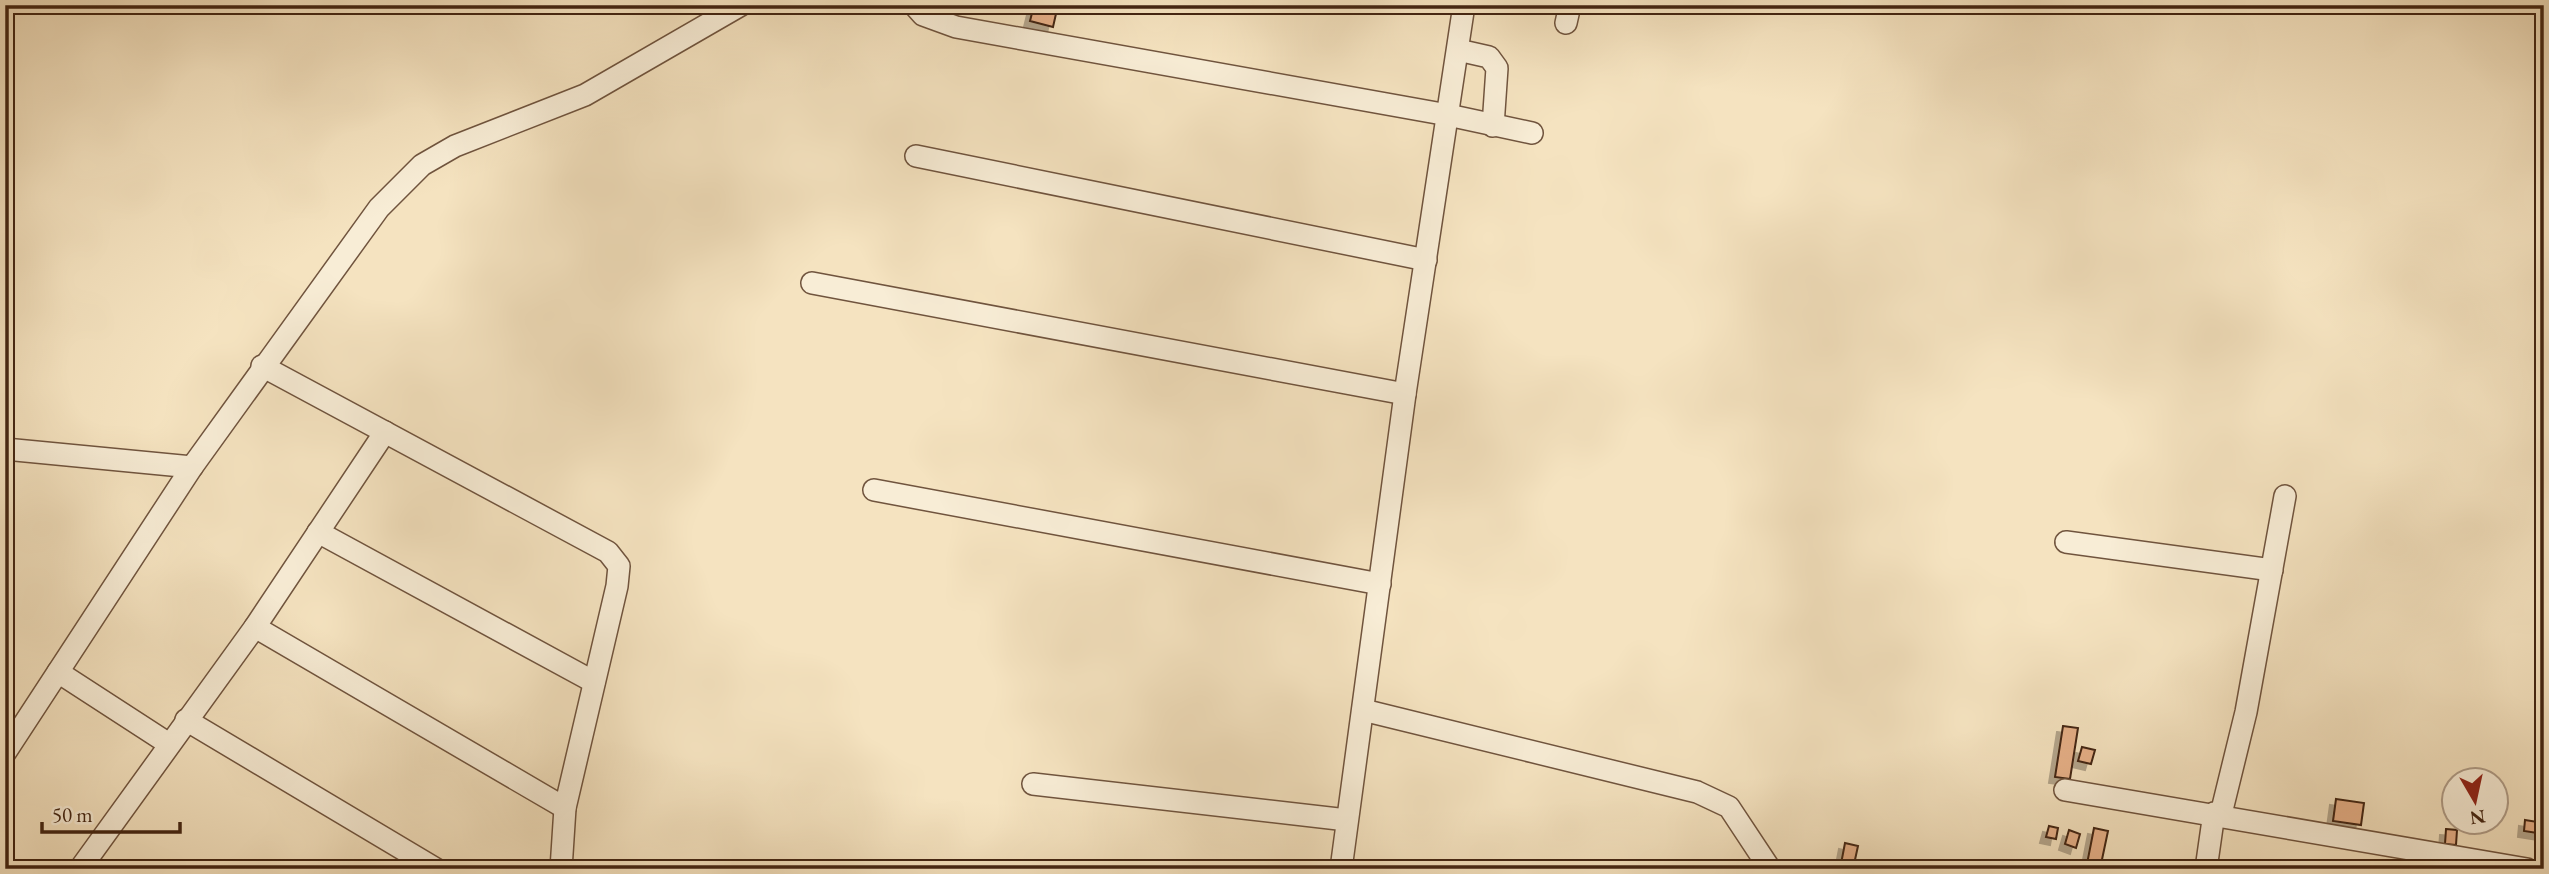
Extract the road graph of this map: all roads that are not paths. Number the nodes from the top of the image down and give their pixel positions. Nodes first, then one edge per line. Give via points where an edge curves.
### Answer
1 (741, 5) edge
2 (914, 5) edge
3 (1464, 5) edge
4 (1458, 50) junction
5 (1448, 115) junction
6 (1493, 126) junction
7 (1532, 134) dead end
8 (916, 156) dead end
9 (1426, 260) junction
10 (812, 284) dead end
11 (262, 366) junction
12 (1405, 394) junction
13 (385, 432) junction
14 (5, 449) edge
15 (191, 467) junction
16 (874, 490) dead end
17 (2285, 496) dead end
18 (318, 532) junction
19 (2066, 542) dead end
20 (2272, 570) junction
21 (1380, 584) junction
22 (255, 627) junction
23 (58, 672) junction
24 (594, 682) junction
25 (1363, 710) junction
26 (186, 720) junction
27 (169, 744) junction
28 (5, 753) edge
29 (1033, 784) dead end
30 (2065, 790) dead end
31 (565, 808) junction
32 (2218, 814) junction
33 (1347, 820) junction
34 (80, 869) edge
35 (436, 869) edge
36 (561, 869) edge
37 (1341, 869) edge
38 (1770, 869) edge
39 (2206, 869) edge
40 (2527, 869) edge

1 - 11 street via 585,94 455,146 422,165 379,208
2 - 5 street via 923,15 956,27
3 - 4 street
4 - 5 street
4 - 6 street via 1489,57 1497,68
5 - 6 street
5 - 9 street
6 - 7 street
8 - 9 street
9 - 12 street
10 - 12 street
11 - 13 street
11 - 15 street
12 - 21 street
13 - 18 street
13 - 24 street via 608,552 619,566 617,586
14 - 15 street
15 - 23 street
16 - 21 street
17 - 20 street
18 - 22 street
18 - 24 street
19 - 20 street
20 - 32 street via 2246,712
21 - 25 street
22 - 26 street
22 - 31 street
23 - 27 street
23 - 28 street
24 - 31 street
25 - 33 street
25 - 38 street via 1697,792 1729,807
26 - 27 street
26 - 35 street
27 - 34 street
29 - 33 street
30 - 32 street
31 - 36 street
32 - 39 street
32 - 40 street
33 - 37 street

